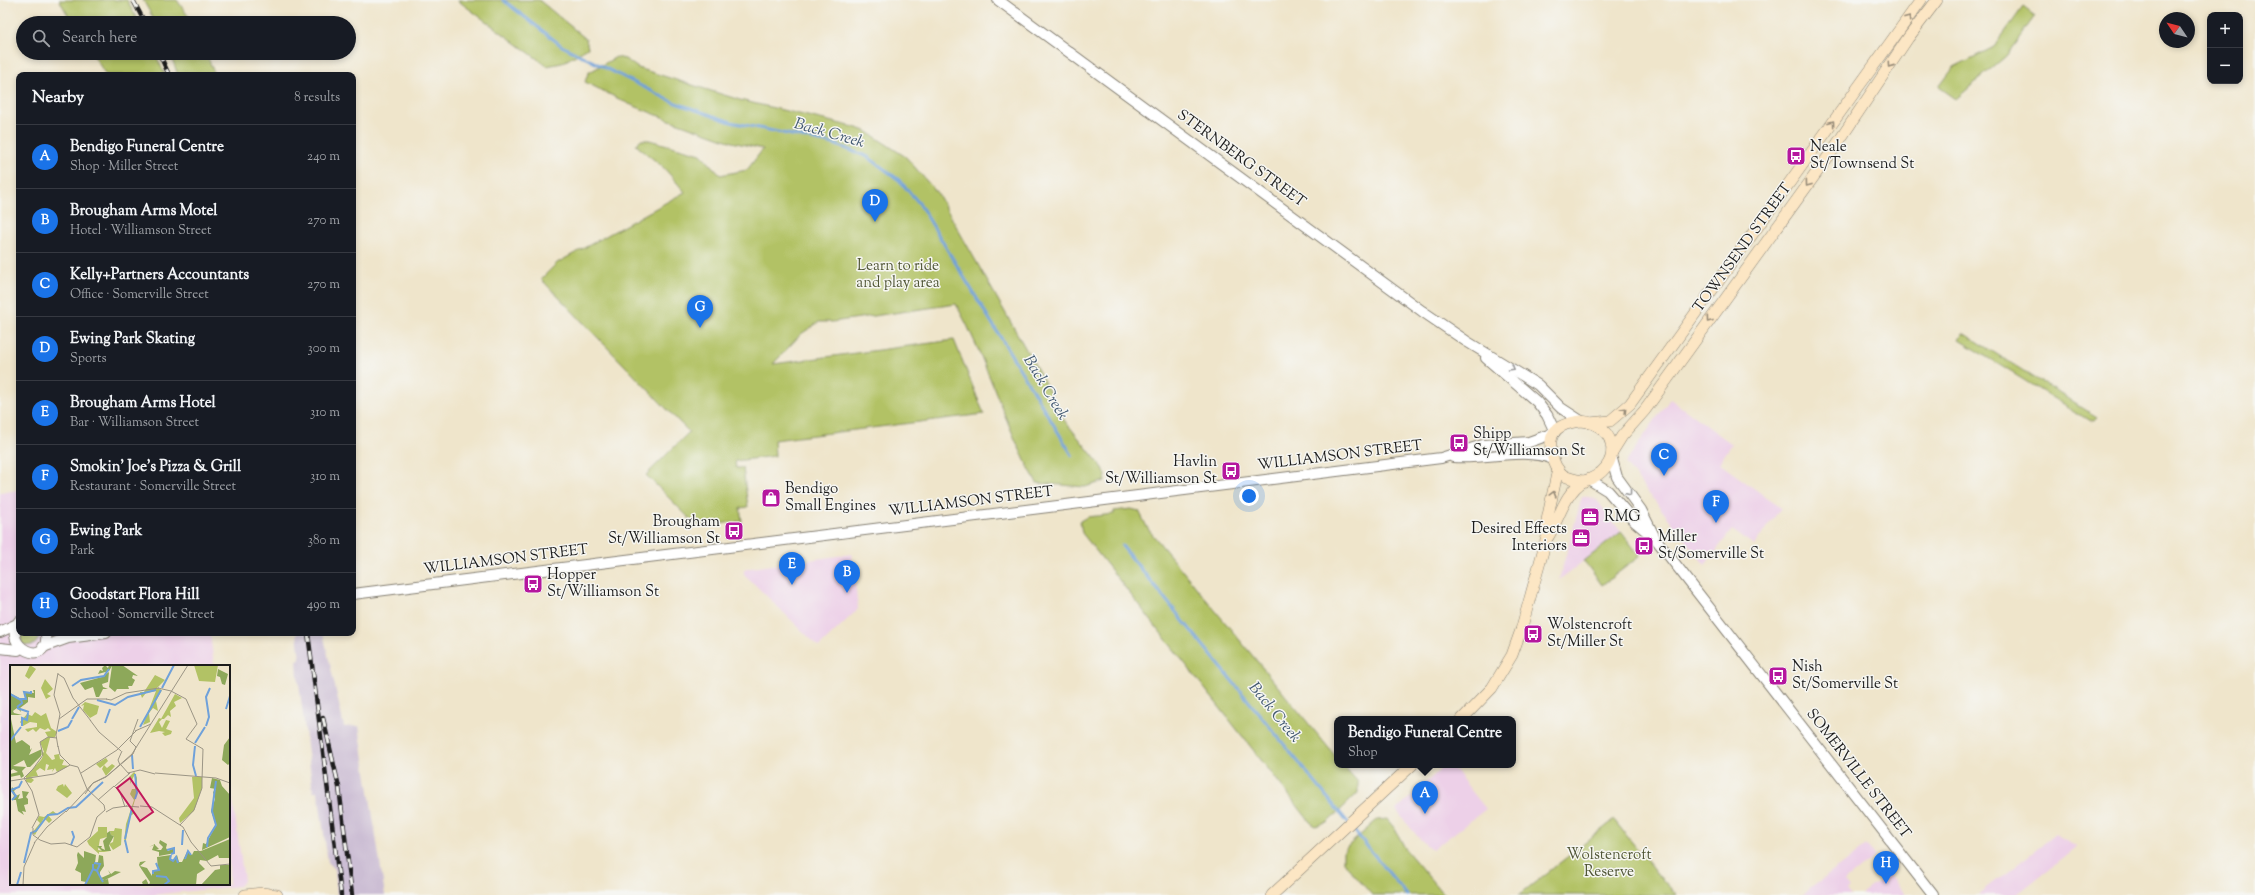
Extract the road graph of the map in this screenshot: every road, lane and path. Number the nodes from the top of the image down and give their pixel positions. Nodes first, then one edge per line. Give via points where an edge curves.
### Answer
1 (998, 0) edge
2 (1921, 0) edge
3 (1937, 0) edge
4 (1466, 341) junction
5 (1585, 422) junction
6 (1554, 433) junction
7 (1612, 456) junction
8 (1449, 457) junction
9 (1556, 464) junction
10 (1587, 481) junction
11 (1547, 537) junction
12 (1655, 538) junction
13 (356, 594) edge
14 (16, 624) edge
15 (16, 625) edge
16 (0, 632) edge
17 (45, 636) edge
18 (83, 636) edge
19 (42, 647) junction
20 (0, 648) edge
21 (18, 650) junction
22 (1465, 716) edge
23 (1409, 768) edge
24 (245, 895) edge
25 (277, 895) edge
26 (1272, 895) edge
27 (1933, 895) edge

1 - 4 street, STERNBERG STREET
5 -> 2 main road, TOWNSEND STREET via 1610,421 1630,404
3 -> 7 main road, TOWNSEND STREET via 1908,38 1833,150 1645,410 1622,436
4 -> 5 street, STERNBERG STREET via 1538,385 1561,408
4 - 6 street, STERNBERG STREET via 1537,402 1547,415
5 - 6 main road via 1565,425
5 - 7 main road via 1606,434
6 - 8 street, WILLIAMSON STREET via 1528,442 1483,445
6 - 9 main road via 1552,446
7 - 10 main road via 1603,472
7 -> 12 street, SOMERVILLE STREET via 1617,477 1641,510
8 - 9 street, WILLIAMSON STREET via 1470,459 1533,454
8 - 13 street, WILLIAMSON STREET
9 - 10 main road via 1569,478
11 -> 9 main road via 1547,520
10 - 11 main road via 1573,489
10 - 12 street, SOMERVILLE STREET via 1608,491 1634,521
11 - 22 main road via 1522,630 1512,655 1492,688
12 - 27 street, SOMERVILLE STREET
14 - 16 street
15 - 21 street via 11,635
17 - 19 street
18 - 19 street
19 - 21 street via 29,653
20 - 21 street
23 - 26 main road
24 - 25 main road

